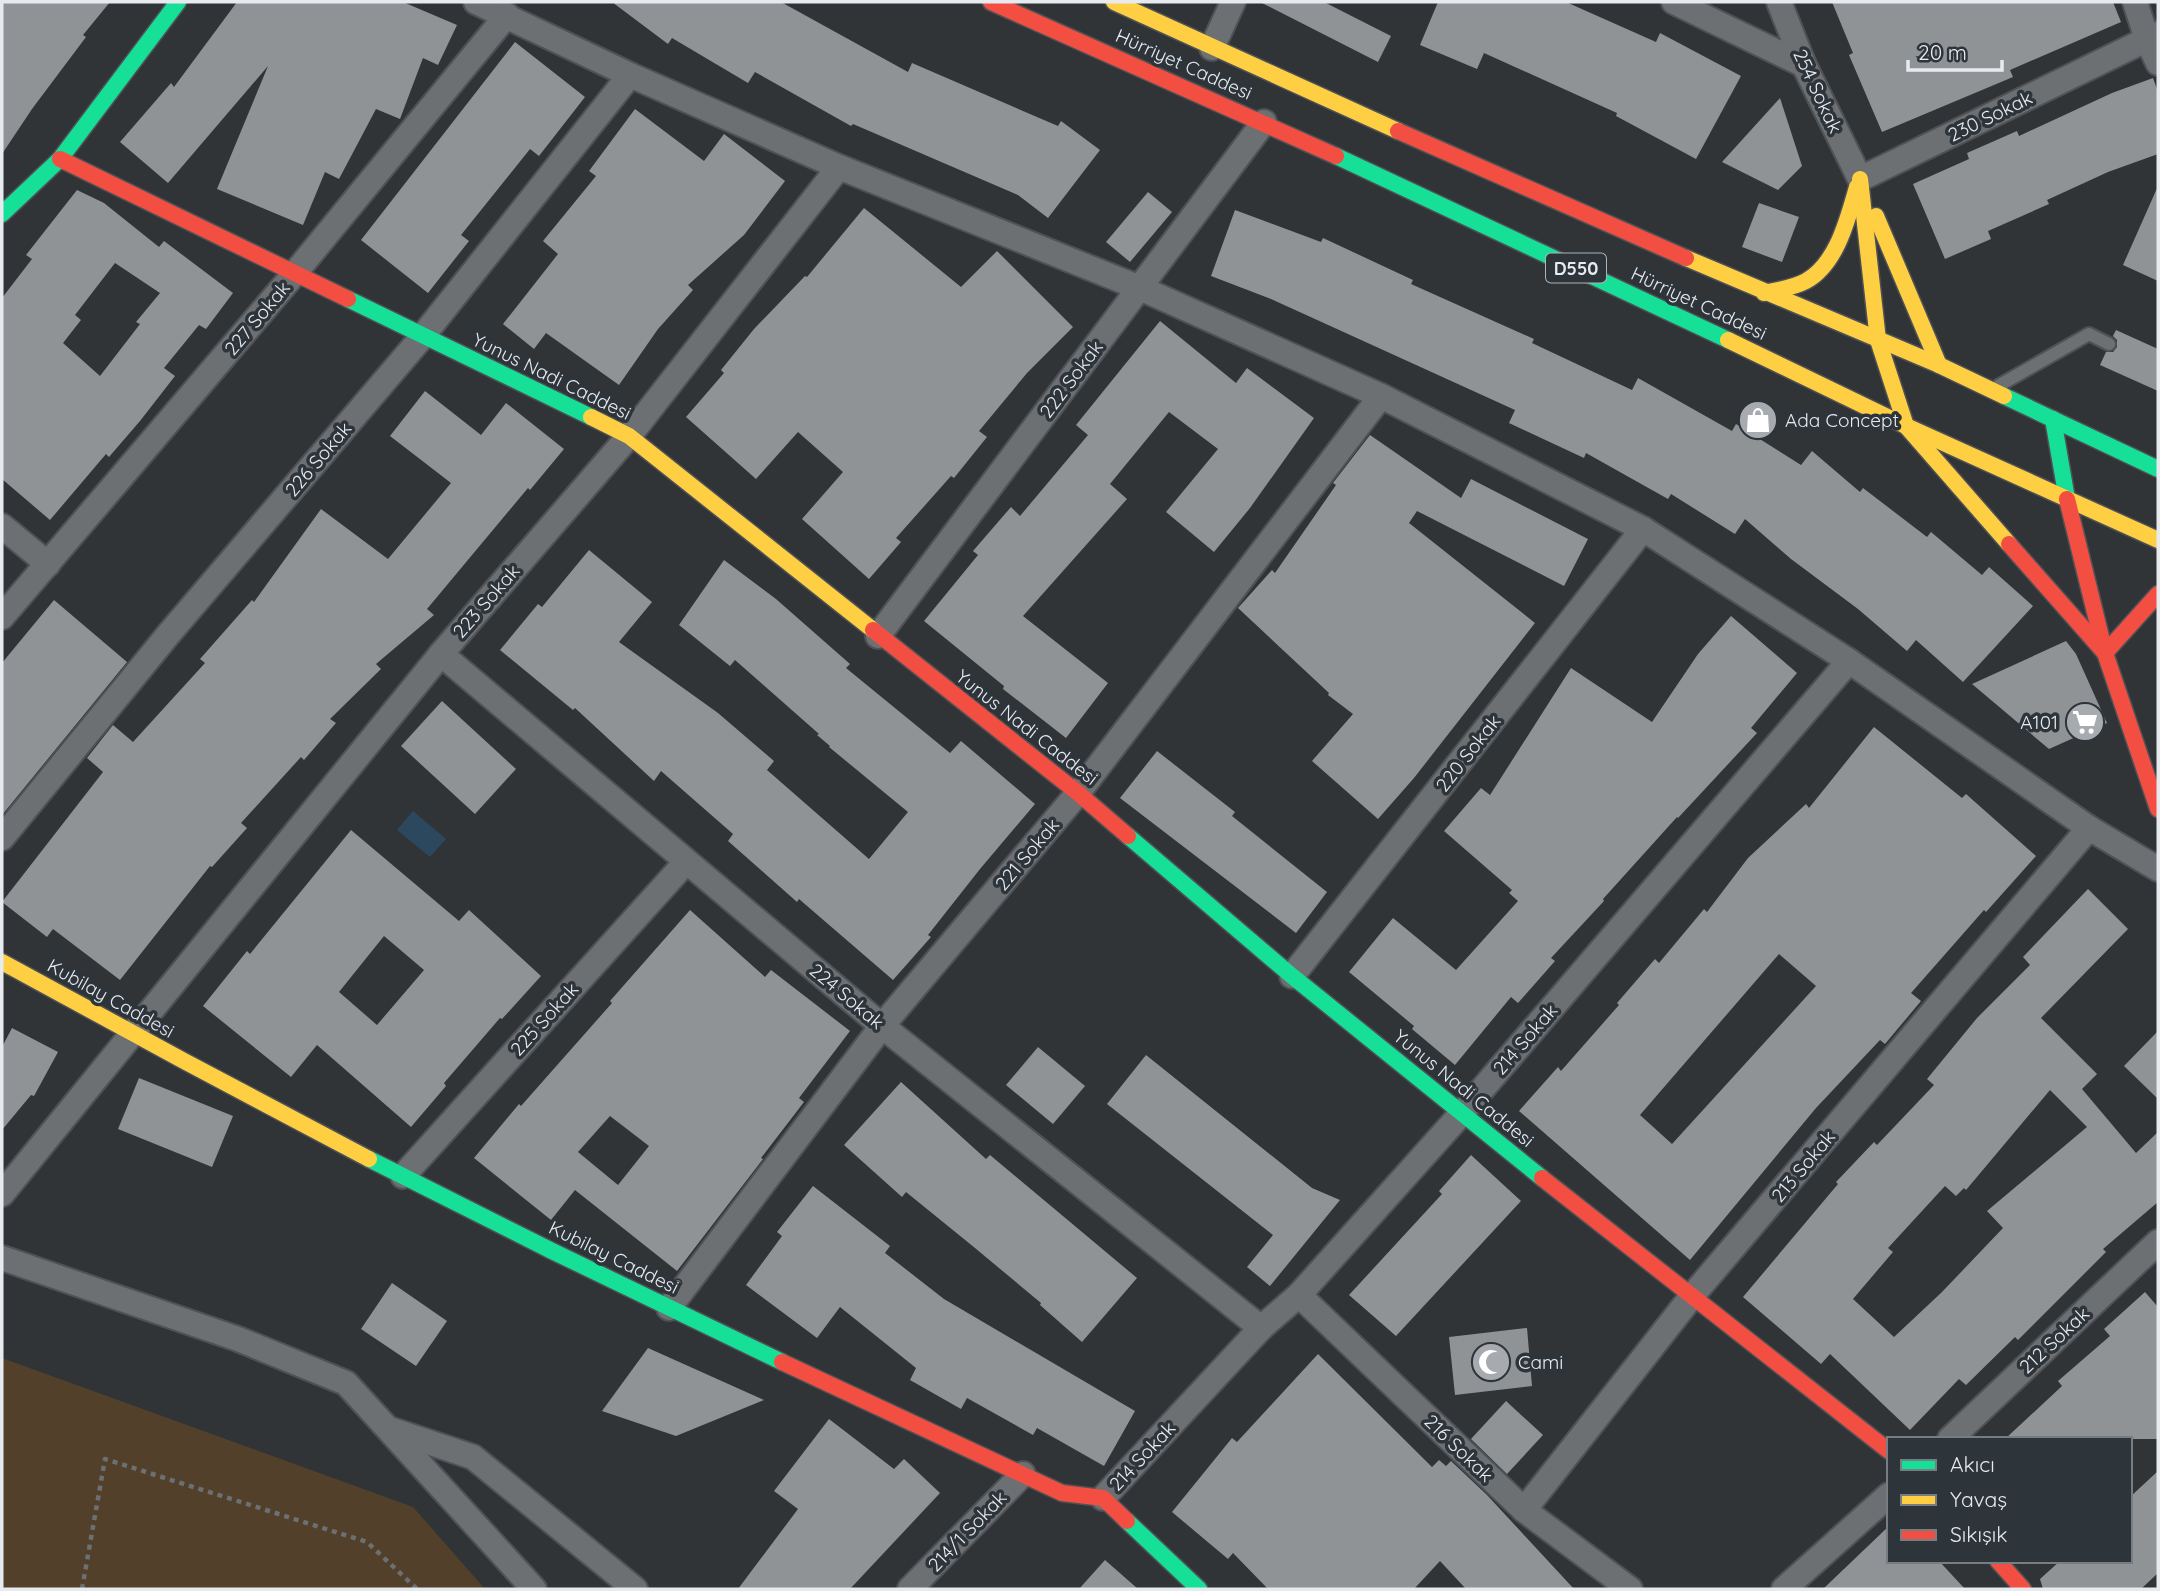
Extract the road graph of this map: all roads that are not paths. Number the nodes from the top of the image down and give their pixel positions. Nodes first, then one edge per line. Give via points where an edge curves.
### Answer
1 (178, 2) edge
2 (476, 2) edge
3 (991, 2) edge
4 (1114, 2) edge
5 (1233, 2) edge
6 (1675, 2) edge
7 (1779, 2) edge
8 (2135, 2) edge
9 (507, 15) junction
10 (2153, 37) edge
11 (1212, 48) junction
12 (2158, 62) edge
13 (1804, 65) junction
14 (630, 75) junction
15 (1264, 122) junction
16 (60, 159) junction
17 (839, 167) junction
18 (1860, 179) junction
19 (2, 214) edge
20 (295, 273) junction
21 (1140, 288) junction
22 (1764, 293) junction
23 (422, 337) junction
24 (1878, 340) junction
25 (2109, 344) dead end
26 (1939, 365) junction
27 (1991, 390) junction
28 (1381, 396) junction
29 (2053, 419) junction
30 (1906, 426) junction
31 (629, 436) junction
32 (2158, 469) edge
33 (2067, 499) junction
34 (2, 526) edge
35 (1643, 529) junction
36 (2158, 540) edge
37 (48, 564) junction
38 (2158, 594) edge
39 (2, 617) edge
40 (878, 636) junction
41 (442, 653) junction
42 (2105, 653) junction
43 (1849, 661) junction
44 (1078, 793) junction
45 (2158, 809) edge
46 (2089, 828) junction
47 (2, 838) edge
48 (686, 862) junction
49 (2158, 869) edge
50 (2, 962) edge
51 (1292, 976) junction
52 (882, 1026) junction
53 (132, 1035) junction
54 (1461, 1114) junction
55 (403, 1176) junction
56 (2, 1194) edge
57 (2158, 1242) edge
58 (2, 1258) edge
59 (1299, 1295) junction
60 (1692, 1296) junction
61 (669, 1308) junction
62 (1261, 1328) junction
63 (385, 1427) junction
64 (1952, 1437) edge
65 (1887, 1449) edge
66 (1023, 1474) junction
67 (1887, 1497) edge
68 (1103, 1498) junction
69 (1524, 1510) junction
70 (1999, 1563) edge
71 (534, 1589) edge
72 (635, 1589) edge
73 (910, 1589) edge
74 (1199, 1589) edge
75 (1630, 1589) edge
76 (1784, 1589) edge
77 (2023, 1589) edge

1 - 16 main road
2 - 9 street
3 - 15 main road, Hürriyet Caddesi / D550
4 - 11 main road, Hürriyet Caddesi / D550
5 - 11 street
6 - 13 street
7 - 13 street, 254 Sokak
8 - 10 street
9 - 14 street
9 - 20 street, 227 Sokak
10 - 12 street
10 - 18 street, 230 Sokak
11 - 22 main road, Hürriyet Caddesi / D550
13 - 18 street, 254 Sokak
14 - 17 street
14 - 23 street, 226 Sokak
15 - 21 street, 222 Sokak
15 - 30 main road, Hürriyet Caddesi / D550
16 - 19 main road
16 - 20 main road, Yunus Nadi Caddesi
17 - 21 street
17 - 31 street, 223 Sokak
18 - 22 main road via 1847,224 1821,266 1797,285
18 - 24 main road
18 - 26 main road
20 - 23 main road, Yunus Nadi Caddesi
20 - 37 street, 227 Sokak
21 - 28 street
21 - 40 street, 222 Sokak
22 - 24 main road, Hürriyet Caddesi / D550
23 - 31 main road, Yunus Nadi Caddesi
23 - 47 street, 226 Sokak
24 - 26 main road, Hürriyet Caddesi / D550
24 - 30 main road
25 - 27 lane via 2088,334
26 - 27 main road, Hürriyet Caddesi / D550
27 - 29 main road, Hürriyet Caddesi / D550
28 - 35 street
28 - 44 street, 221 Sokak
29 - 32 main road, Hürriyet Caddesi / D550
29 - 33 main road
30 - 33 main road, Hürriyet Caddesi / D550
30 - 42 main road
31 - 40 main road, Yunus Nadi Caddesi
31 - 41 street, 223 Sokak
33 - 36 main road, Hürriyet Caddesi / D550
33 - 42 main road
34 - 37 street
35 - 43 street
35 - 51 street, 220 Sokak
37 - 39 street, 227 Sokak
38 - 42 main road
40 - 44 main road, Yunus Nadi Caddesi
41 - 48 street, 224 Sokak
41 - 53 street, 223 Sokak
42 - 45 main road
43 - 46 street
43 - 54 street, 214 Sokak
44 - 51 main road, Yunus Nadi Caddesi
44 - 52 street, 221 Sokak
46 - 49 street
46 - 60 street, 213 Sokak
48 - 52 street, 224 Sokak
48 - 55 street, 225 Sokak
50 - 53 main road, Kubilay Caddesi
51 - 54 main road, Yunus Nadi Caddesi
52 - 61 street, 221 Sokak
52 - 62 street, 224 Sokak
53 - 55 main road, Kubilay Caddesi
53 - 56 street, 223 Sokak
54 - 59 street, 214 Sokak
54 - 60 main road, Yunus Nadi Caddesi
55 - 61 main road, Kubilay Caddesi
57 - 64 street, 212 Sokak
58 - 63 street via 238,1339 346,1383
59 - 62 street, 214 Sokak
59 - 69 street, 216 Sokak
60 - 65 main road, Yunus Nadi Caddesi
60 - 69 street, 213 Sokak
61 - 66 main road, Kubilay Caddesi
62 - 68 street, 214 Sokak
63 - 71 street
63 - 72 street via 473,1457
66 - 68 main road, Kubilay Caddesi via 1062,1493
66 - 73 street, 214/1 Sokak
67 - 76 street
68 - 74 main road
69 - 75 street, 216 Sokak
70 - 77 main road

